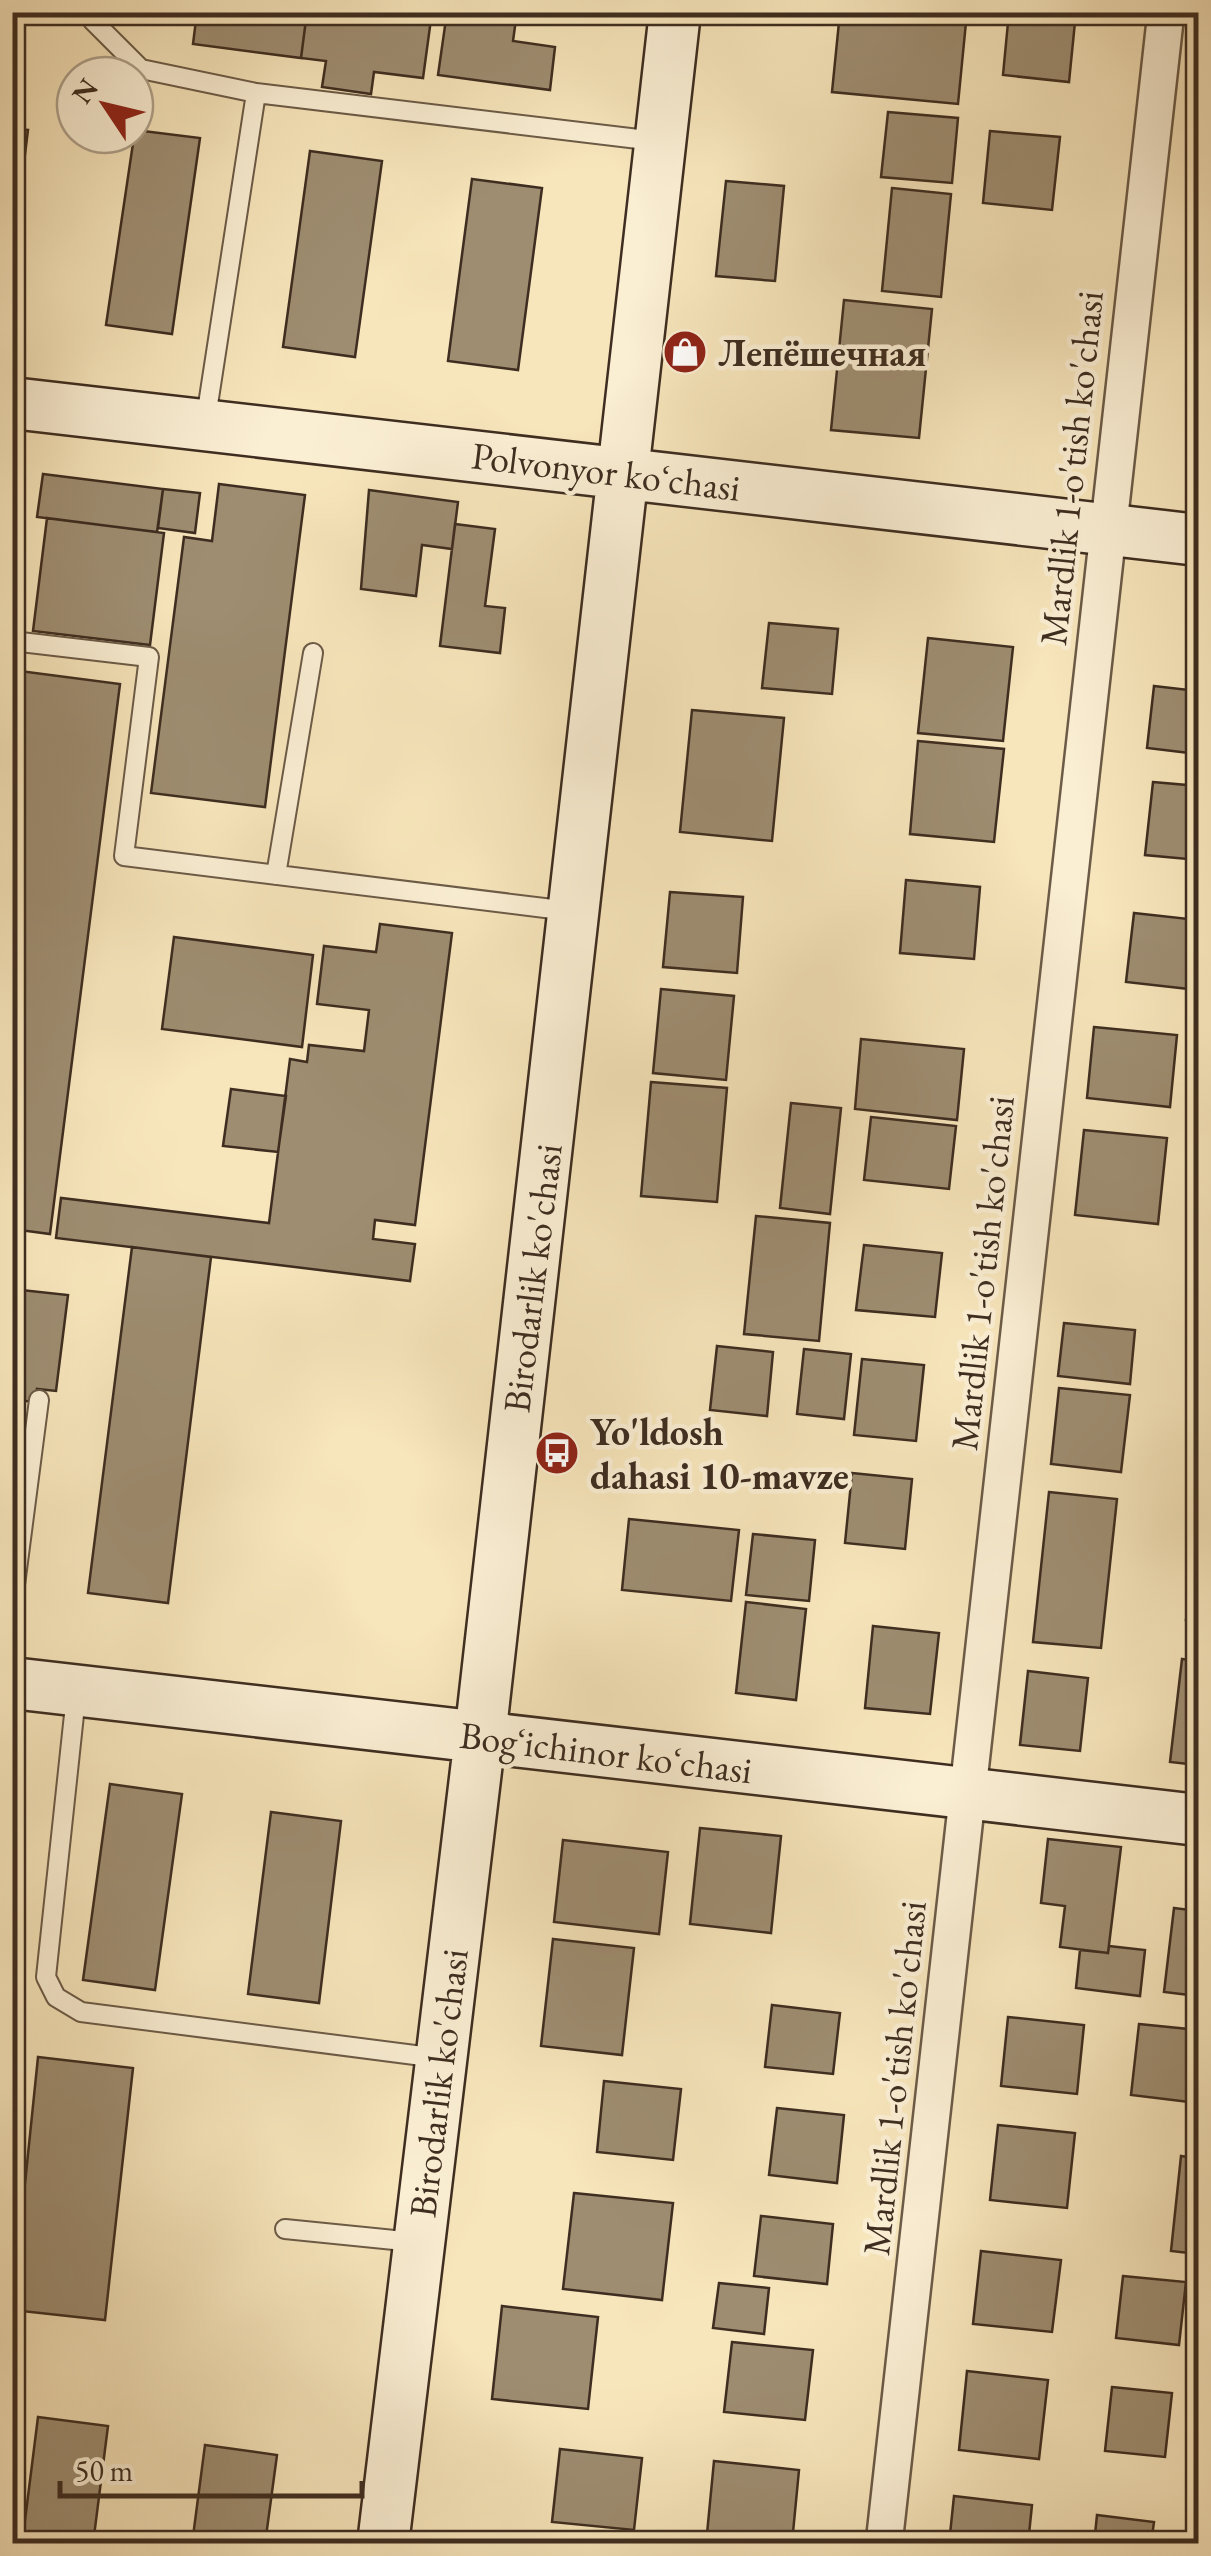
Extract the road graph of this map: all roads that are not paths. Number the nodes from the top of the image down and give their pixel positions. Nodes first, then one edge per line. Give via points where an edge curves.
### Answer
1 (90, 12) edge
2 (675, 12) edge
3 (1166, 12) edge
4 (256, 93) junction
5 (660, 142) junction
6 (12, 402) edge
7 (205, 425) junction
8 (624, 473) junction
9 (1106, 530) junction
10 (1198, 540) edge
11 (12, 641) edge
12 (312, 653) dead end
13 (276, 876) junction
14 (574, 912) junction
15 (39, 1400) dead end
16 (12, 1608) edge
17 (12, 1683) edge
18 (77, 1690) junction
19 (480, 1737) junction
20 (968, 1794) junction
21 (1198, 1820) edge
22 (441, 2058) junction
23 (286, 2229) dead end
24 (419, 2243) junction
25 (383, 2544) edge
26 (884, 2544) edge

1 - 4 lane via 141,69
2 - 5 street, Birodarlik ko'chasi
3 - 9 street, Mardlik 1-o'tish ko'chasi
4 - 5 lane
4 - 7 lane
5 - 8 street, Birodarlik ko'chasi
6 - 7 street, Polvonyor koʻchasi
7 - 8 street, Polvonyor koʻchasi
8 - 9 street, Polvonyor koʻchasi
8 - 14 street, Birodarlik ko'chasi
9 - 10 street, Polvonyor koʻchasi
9 - 20 street, Mardlik 1-o'tish ko'chasi
11 - 13 lane via 149,657 124,856
12 - 13 lane
13 - 14 lane
14 - 19 street, Birodarlik ko'chasi
15 - 16 lane
17 - 18 street, Bogʻichinor koʻchasi
18 - 19 street, Bogʻichinor koʻchasi
18 - 22 lane via 46,1977 56,1997 82,2012
19 - 20 street, Bogʻichinor koʻchasi
19 - 22 street, Birodarlik ko'chasi
20 - 21 street, Bogʻichinor koʻchasi
20 - 26 street, Mardlik 1-o'tish ko'chasi
22 - 24 street, Birodarlik ko'chasi
23 - 24 lane
24 - 25 street, Birodarlik ko'chasi

